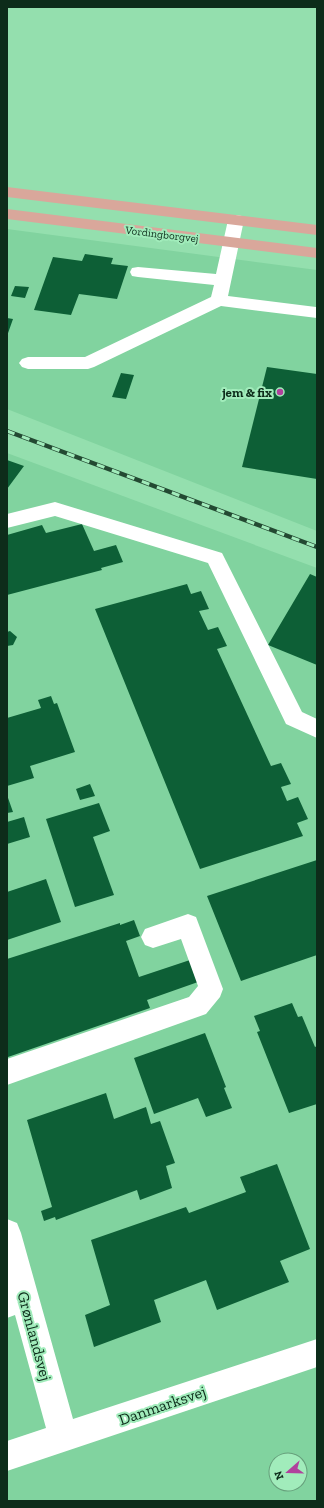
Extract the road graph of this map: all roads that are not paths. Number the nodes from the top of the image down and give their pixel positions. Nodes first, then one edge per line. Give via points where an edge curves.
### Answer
1 (7, 192) edge
2 (7, 214) edge
3 (236, 220) junction
4 (317, 230) edge
5 (231, 243) junction
6 (317, 253) edge
7 (138, 272) dead end
8 (222, 280) junction
9 (218, 300) junction
10 (316, 313) edge
11 (28, 363) dead end
12 (7, 521) edge
13 (317, 729) edge
14 (153, 937) dead end
15 (7, 1072) edge
16 (7, 1233) edge
17 (16, 1301) edge
18 (317, 1353) edge
19 (63, 1438) junction
20 (7, 1456) edge

1 - 3 main road, Vordingborgvej
2 - 5 main road, Vordingborgvej
3 - 4 main road, Vordingborgvej
3 - 5 street
5 - 6 main road, Vordingborgvej
5 - 8 street
7 - 8 street
8 - 9 street
9 - 10 street
9 - 11 street via 88,363
12 - 13 street via 55,509 214,558 294,718
14 - 15 street via 188,925 211,989 197,1006
16 - 17 street, Grønlandsvej
17 - 19 street, Grønlandsvej
18 - 19 street, Danmarksvej
19 - 20 street, Danmarksvej

